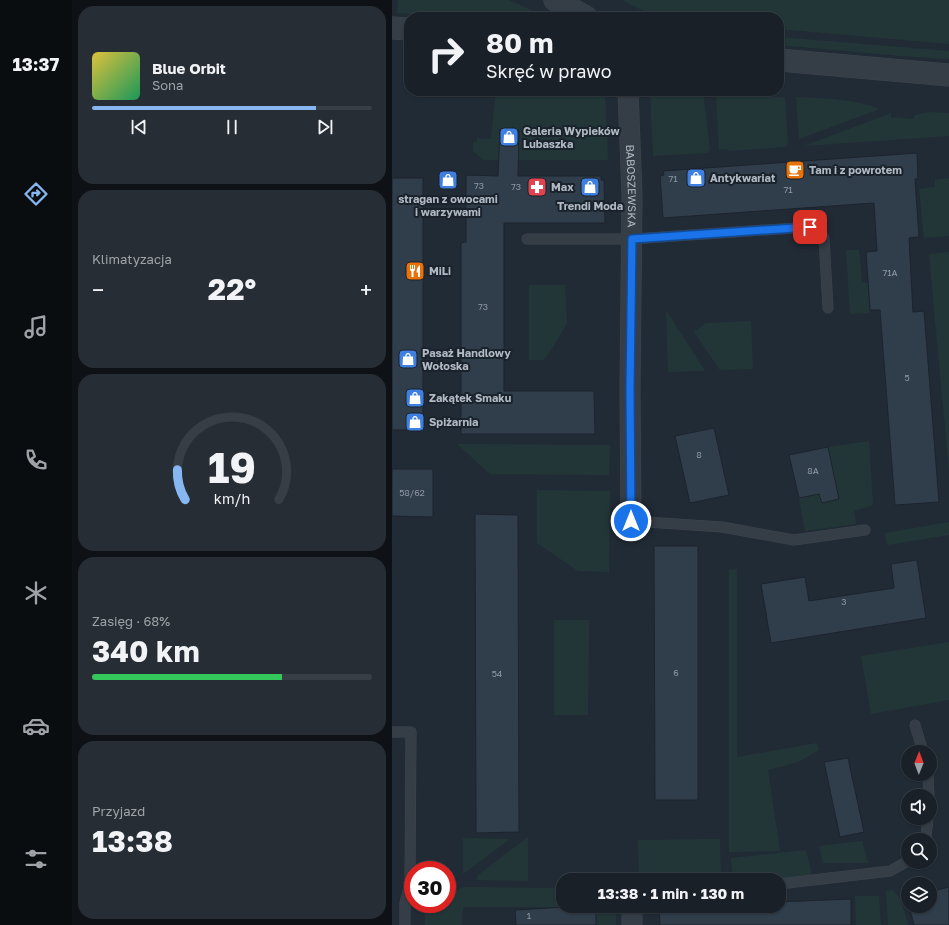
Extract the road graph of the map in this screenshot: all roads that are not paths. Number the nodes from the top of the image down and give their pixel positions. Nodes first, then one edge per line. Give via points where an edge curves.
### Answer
1 (555, 0) edge
2 (577, 12) edge
3 (392, 28) edge
4 (404, 29) edge
5 (784, 60) edge
6 (949, 75) edge
7 (628, 96) edge
8 (527, 239) dead end
9 (632, 239) junction
10 (828, 308) dead end
11 (631, 521) joint
12 (865, 530) dead end
13 (916, 725) dead end
14 (392, 732) edge
15 (921, 745) edge
16 (901, 865) edge
17 (786, 883) edge
18 (632, 913) edge
19 (405, 925) edge
20 (632, 925) edge

1 - 2 street
3 - 4 street
5 - 6 street
7 - 9 street, BABOSZEWSKA
8 - 9 lane
9 - 10 lane via 810,227 816,229 824,238
9 - 11 street, BABOSZEWSKA
11 - 12 lane via 722,527 794,540
13 - 15 lane
14 - 19 lane via 411,732 410,882 405,903
16 - 17 lane via 890,871
18 - 20 street

